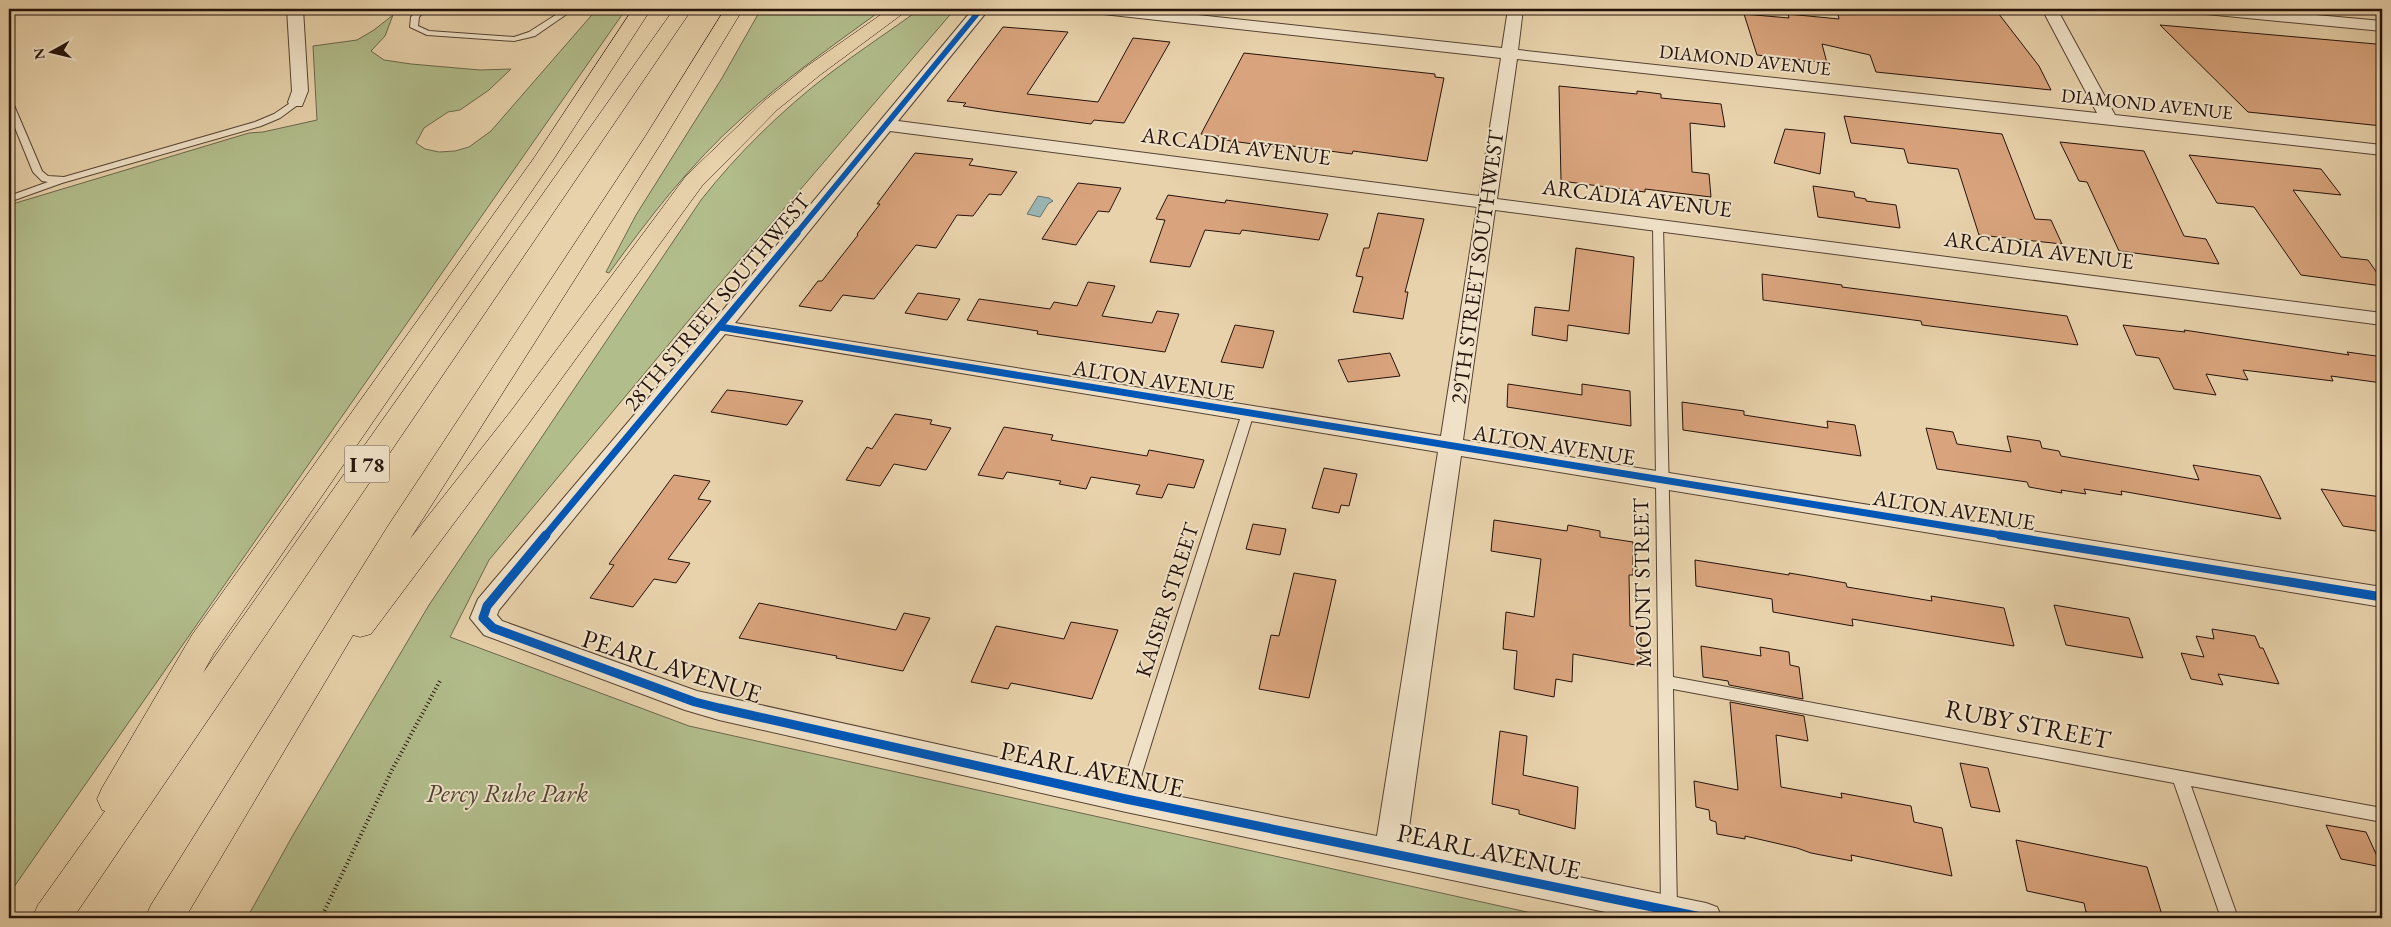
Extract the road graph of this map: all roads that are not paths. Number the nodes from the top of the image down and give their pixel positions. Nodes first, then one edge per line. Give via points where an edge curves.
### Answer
1 (295, 9) edge
2 (422, 9) edge
3 (570, 9) edge
4 (642, 9) edge
5 (672, 9) edge
6 (683, 9) edge
7 (734, 9) edge
8 (900, 9) edge
9 (981, 9) edge
10 (1103, 9) edge
11 (1516, 9) edge
12 (2050, 9) edge
13 (2206, 9) edge
14 (2382, 26) edge
15 (1509, 54) junction
16 (296, 102) joint
17 (9, 103) edge
18 (617, 106) junction
19 (2109, 120) junction
20 (886, 124) junction
21 (2382, 150) edge
22 (64, 180) junction
23 (9, 199) edge
24 (1487, 202) junction
25 (1658, 224) junction
26 (2382, 318) edge
27 (720, 327) junction
28 (1248, 413) junction
29 (1451, 446) junction
30 (1662, 480) junction
31 (2382, 597) edge
32 (483, 618) joint
33 (1665, 682) junction
34 (268, 746) junction
35 (2180, 778) junction
36 (1126, 799) junction
37 (2382, 815) edge
38 (1390, 852) junction
39 (1669, 910) junction
40 (46, 918) edge
41 (51, 918) edge
42 (164, 918) edge
43 (1706, 918) edge
44 (2229, 918) edge

1 - 16 street via 300,91
2 - 3 lane via 415,18 414,27 427,33 514,39 532,34
4 - 40 highway via 543,160 203,644
5 - 18 highway
6 - 18 highway, I 78
7 - 34 highway via 403,526
8 - 34 highway via 770,106 694,181 520,417
9 - 20 street, 28TH STREET SOUTHWEST
10 - 15 street, DIAMOND AVENUE
11 - 15 street, 29TH STREET SOUTHWEST
12 - 19 street
13 - 14 street
15 - 19 street, DIAMOND AVENUE
15 - 24 street, 29TH STREET SOUTHWEST
16 - 22 lane via 277,116 258,124
17 - 22 lane via 38,172 45,179
18 - 41 highway, I 78
19 - 21 street, DIAMOND AVENUE
20 - 24 street, ARCADIA AVENUE
20 - 27 street, 28TH STREET SOUTHWEST
22 - 23 lane
24 - 25 street, ARCADIA AVENUE
24 - 29 street, 29TH STREET SOUTHWEST
25 - 26 street, ARCADIA AVENUE
25 - 30 lane, MOUNT STREET
27 - 28 street, ALTON AVENUE
27 - 32 street, 28TH STREET SOUTHWEST via 487,606
28 - 29 street, ALTON AVENUE
28 - 36 lane, KAISER STREET
29 - 30 street, ALTON AVENUE
29 - 38 street, 29TH STREET SOUTHWEST
30 - 31 street, ALTON AVENUE
30 - 33 lane, MOUNT STREET
32 - 36 street, PEARL AVENUE via 494,628 696,702
33 - 35 lane, RUBY STREET
33 - 39 lane, MOUNT STREET
34 - 42 highway
35 - 37 lane, RUBY STREET
35 - 44 lane
36 - 38 street, PEARL AVENUE
38 - 39 street, PEARL AVENUE
39 - 43 street, PEARL AVENUE

